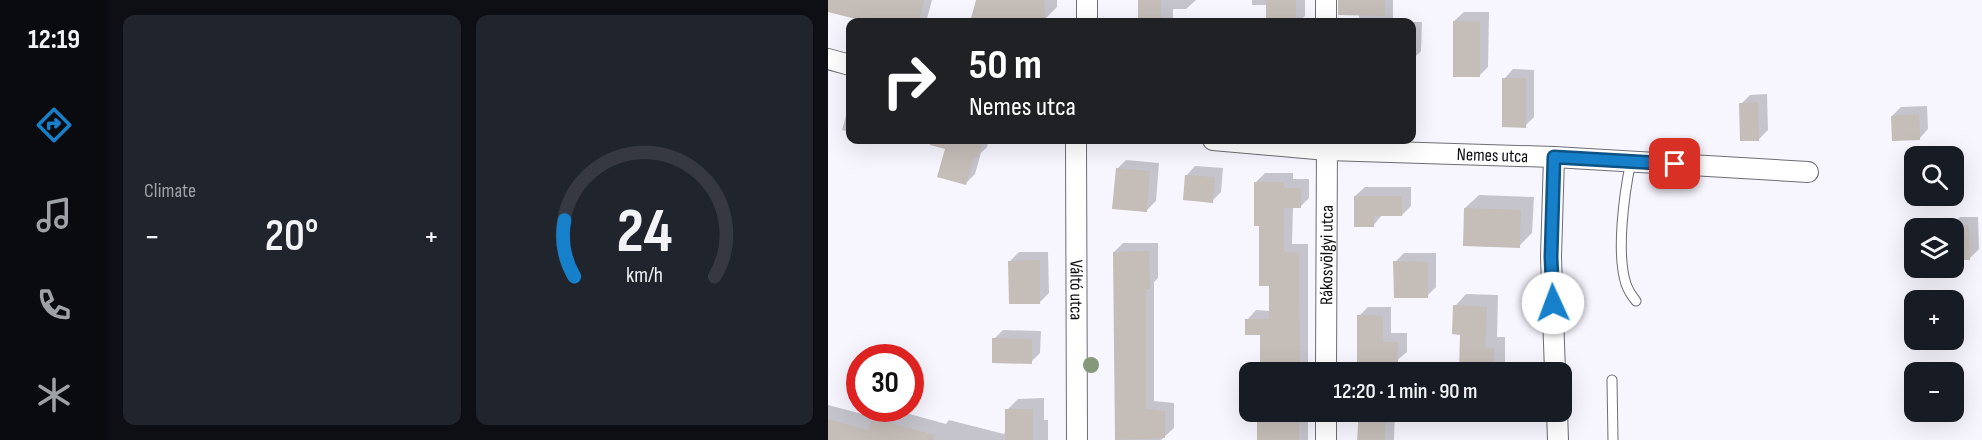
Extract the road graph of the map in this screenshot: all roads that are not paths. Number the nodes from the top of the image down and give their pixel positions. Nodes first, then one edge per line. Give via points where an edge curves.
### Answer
1 (1087, 0) edge
2 (1326, 0) edge
3 (1087, 18) edge
4 (1326, 18) edge
5 (828, 59) edge
6 (846, 64) edge
7 (1076, 144) edge
8 (1304, 144) edge
9 (1327, 145) edge
10 (1554, 157) junction
11 (1631, 161) junction
12 (1808, 172) dead end
13 (1636, 301) dead end
14 (1326, 362) edge
15 (1555, 362) edge
16 (1612, 380) dead end
17 (1326, 422) edge
18 (1557, 422) edge
19 (1077, 440) edge
20 (1326, 440) edge
21 (1558, 440) edge
22 (1613, 440) edge

1 - 3 street
2 - 4 street
5 - 6 street
7 - 19 street, Váltó utca
8 - 9 street, Nemes utca
9 - 10 street, Nemes utca
9 - 14 street, Rákosvölgyi utca
10 - 11 street, Nemes utca
10 - 15 street via 1551,257
11 - 12 street, Nemes utca
11 - 13 lane via 1624,197 1622,267
16 - 22 lane
17 - 20 street
18 - 21 street

